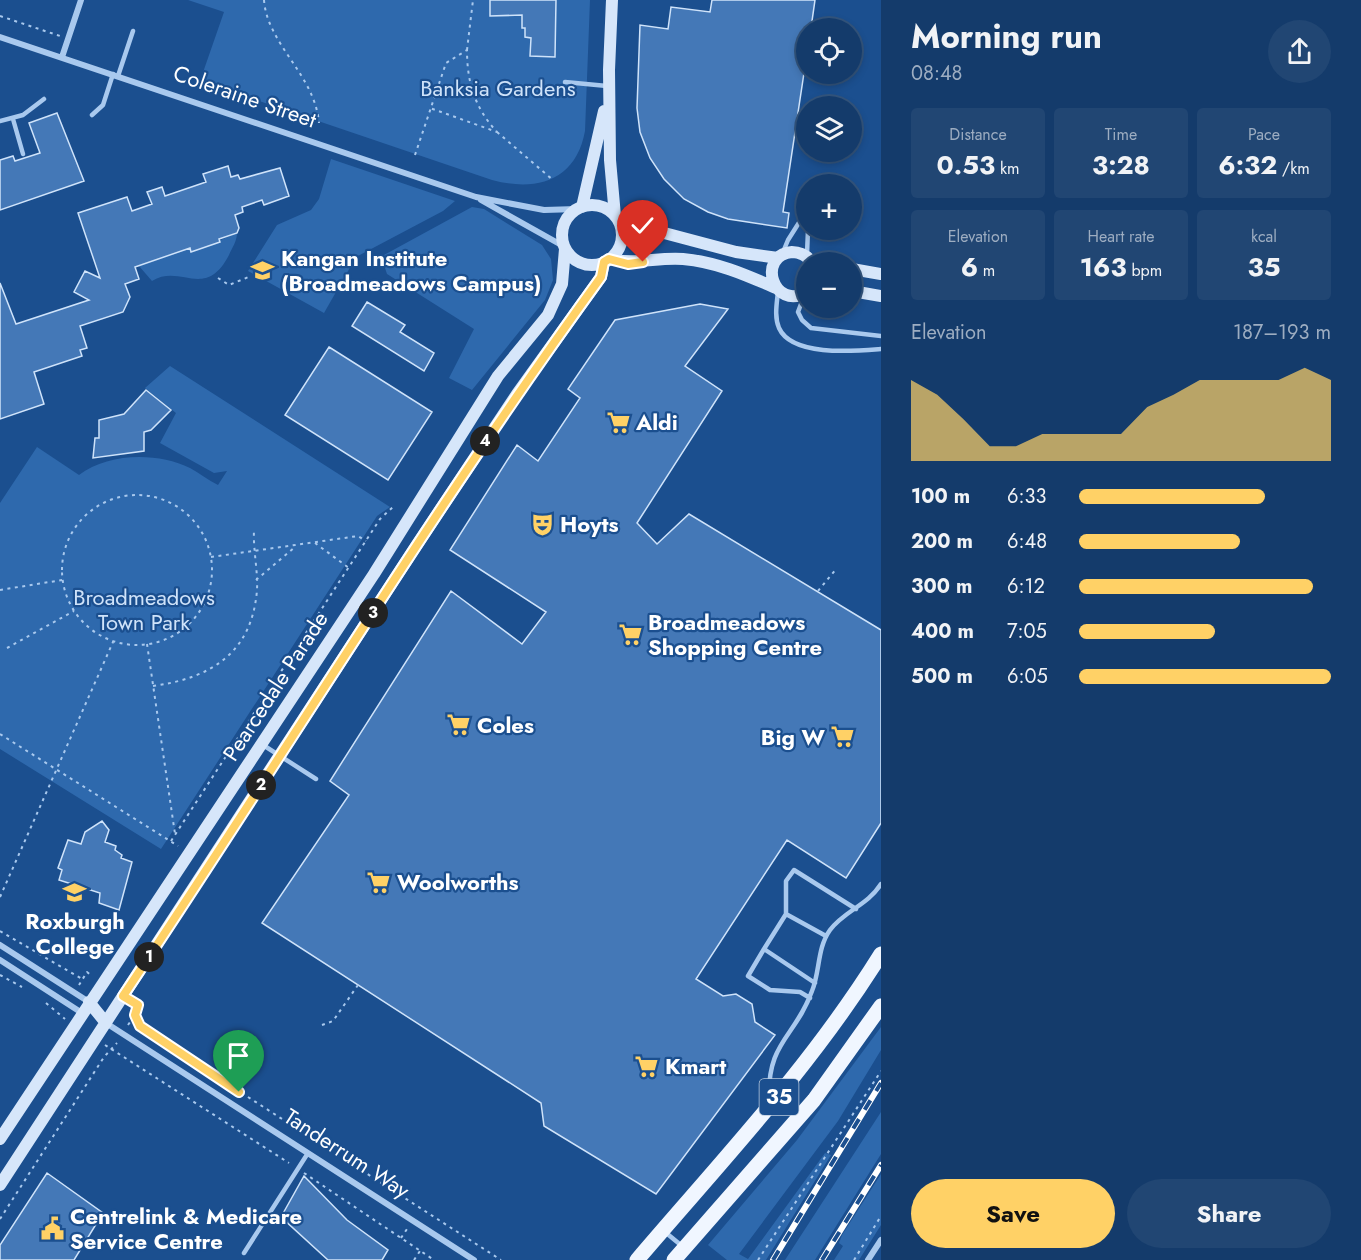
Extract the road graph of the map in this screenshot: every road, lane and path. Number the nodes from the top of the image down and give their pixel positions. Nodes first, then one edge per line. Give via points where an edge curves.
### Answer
1 (81, 0) edge
2 (264, 0) edge
3 (473, 0) edge
4 (612, 0) edge
5 (0, 16) edge
6 (133, 31) dead end
7 (0, 37) edge
8 (68, 39) junction
9 (467, 50) junction
10 (62, 57) junction
11 (115, 75) junction
12 (565, 82) dead end
13 (608, 86) junction
14 (44, 99) dead end
15 (430, 108) junction
16 (92, 115) dead end
17 (13, 119) junction
18 (0, 121) edge
19 (319, 123) dead end
20 (497, 132) junction
21 (23, 154) dead end
22 (415, 155) dead end
23 (553, 180) dead end
24 (476, 197) junction
25 (579, 208) junction
26 (617, 219) junction
27 (796, 227) edge
28 (565, 248) junction
29 (796, 253) edge
30 (780, 256) junction
31 (607, 261) junction
32 (862, 271) edge
33 (881, 274) edge
34 (251, 276) dead end
35 (218, 278) dead end
36 (777, 289) junction
37 (862, 293) edge
38 (796, 295) edge
39 (881, 296) edge
40 (801, 318) edge
41 (881, 336) edge
42 (881, 349) edge
43 (395, 505) dead end
44 (255, 530) dead end
45 (366, 541) junction
46 (315, 543) junction
47 (296, 546) junction
48 (254, 552) junction
49 (211, 557) junction
50 (349, 568) junction
51 (837, 568) dead end
52 (62, 580) junction
53 (256, 580) junction
54 (0, 590) edge
55 (818, 591) dead end
56 (74, 611) junction
57 (114, 641) junction
58 (147, 644) junction
59 (7, 648) dead end
60 (153, 686) junction
61 (0, 734) edge
62 (261, 744) junction
63 (279, 757) junction
64 (56, 769) junction
65 (316, 779) dead end
66 (175, 834) junction
67 (171, 841) junction
68 (190, 854) junction
69 (881, 884) edge
70 (0, 897) edge
71 (856, 909) junction
72 (786, 914) junction
73 (0, 931) edge
74 (826, 936) junction
75 (0, 945) edge
76 (764, 949) junction
77 (881, 954) edge
78 (0, 960) edge
79 (0, 975) edge
80 (82, 979) junction
81 (102, 982) junction
82 (815, 984) junction
83 (358, 985) dead end
84 (23, 988) dead end
85 (74, 992) junction
86 (123, 996) junction
87 (41, 998) dead end
88 (810, 998) junction
89 (89, 1002) junction
90 (67, 1004) junction
91 (881, 1006) edge
92 (82, 1013) junction
93 (58, 1014) junction
94 (106, 1023) junction
95 (74, 1025) junction
96 (322, 1025) dead end
97 (95, 1039) junction
98 (112, 1050) junction
99 (881, 1071) edge
100 (220, 1079) junction
101 (212, 1090) junction
102 (201, 1107) junction
103 (769, 1108) junction
104 (0, 1139) edge
105 (308, 1153) junction
106 (298, 1169) junction
107 (0, 1185) edge
108 (881, 1216) edge
109 (0, 1219) edge
110 (663, 1230) junction
111 (881, 1240) edge
112 (684, 1248) junction
113 (420, 1251) junction
114 (244, 1253) dead end
115 (414, 1260) edge
116 (434, 1260) edge
117 (474, 1260) edge
118 (501, 1260) edge
119 (637, 1260) edge
120 (674, 1260) edge
121 (758, 1260) edge
122 (854, 1260) edge
123 (868, 1260) edge

1 - 8 street
2 - 19 path via 267,20 311,92
3 - 9 path
4 - 13 street
5 - 8 path
6 - 11 lane
7 - 10 street, Coleraine Street
8 - 10 street
9 - 15 path via 446,63
9 - 20 path via 472,94
10 - 11 street, Coleraine Street
11 - 16 lane via 103,105
11 - 24 street, Coleraine Street
12 - 13 lane
13 - 25 street via 603,122
13 - 26 street via 610,160
14 - 17 lane
15 - 20 path
15 - 22 path
17 - 18 lane
17 - 21 lane
20 - 23 path
24 - 25 street, Coleraine Street via 536,209
24 - 28 street, Coleraine Street
25 - 26 street via 600,206
25 - 28 street via 564,226
26 - 30 street via 736,252
26 - 31 street via 621,242
27 - 30 lane
28 - 31 street via 580,262
28 - 62 street, Pearcedale Parade via 562,284 548,315 498,376
29 - 30 street
30 - 36 street via 771,276
31 - 36 street via 628,264 682,259 736,270
31 - 63 street, Pearcedale Parade via 601,277 517,394
32 - 33 street
34 - 35 path via 229,285
36 - 38 street
36 - 42 lane via 777,320 788,340 828,350
37 - 39 street
40 - 41 lane via 811,328
43 - 45 path
44 - 48 path
45 - 46 path via 358,536
45 - 50 path
46 - 47 path
46 - 50 path
47 - 48 path
47 - 53 path
48 - 49 path
48 - 53 path
49 - 52 path via 203,535 175,505 155,497 113,498 79,522 68,539 62,559
49 - 58 path via 210,588 199,613 179,632
50 - 66 path
51 - 55 path
52 - 54 path
52 - 56 path
53 - 60 path via 250,626 231,653 203,673
56 - 57 path via 95,632
56 - 59 path
57 - 58 path
57 - 64 path
58 - 60 path
60 - 66 path
61 - 64 path
62 - 63 lane
62 - 68 street, Pearcedale Parade
63 - 65 lane
63 - 86 street, Pearcedale Parade
64 - 67 path
64 - 70 path
66 - 67 path
67 - 68 path
68 - 81 street, Pearcedale Parade
69 - 71 lane
71 - 72 lane via 794,870 786,881
71 - 74 lane
72 - 74 lane
72 - 76 lane
73 - 80 path
74 - 82 lane
75 - 85 street, Tanderrum Way
76 - 82 lane
76 - 88 lane via 748,976 770,990 800,992
77 - 103 main road, 35 via 820,1046
78 - 90 street, Tanderrum Way
79 - 84 path
80 - 81 path via 87,972
80 - 85 path
81 - 89 street, Pearcedale Parade
82 - 88 lane
83 - 96 path via 333,1021
85 - 89 street, Tanderrum Way
86 - 94 street, Pearcedale Parade
86 - 100 path via 138,1005 135,1015 140,1026
87 - 93 path
88 - 103 lane via 771,1061
89 - 92 street, Pearcedale Parade
89 - 94 street, Tanderrum Way
90 - 92 street, Tanderrum Way
90 - 93 path
91 - 112 main road, 35 via 814,1100
92 - 94 street, Tanderrum Way
92 - 95 street, Pearcedale Parade
93 - 95 path
94 - 97 street, Pearcedale Parade
94 - 101 street, Tanderrum Way
95 - 104 street, Pearcedale Parade
97 - 98 path
97 - 107 street, Pearcedale Parade
98 - 102 path
98 - 109 path
99 - 121 path
100 - 101 path
100 - 118 path
101 - 102 path
101 - 105 street, Tanderrum Way
102 - 106 path
103 - 110 main road, 35
105 - 106 lane
105 - 117 street, Tanderrum Way
106 - 113 path
106 - 114 lane
108 - 122 path
110 - 112 lane
110 - 119 main road, 35
111 - 123 street
112 - 120 main road, 35
113 - 115 path
113 - 116 path

